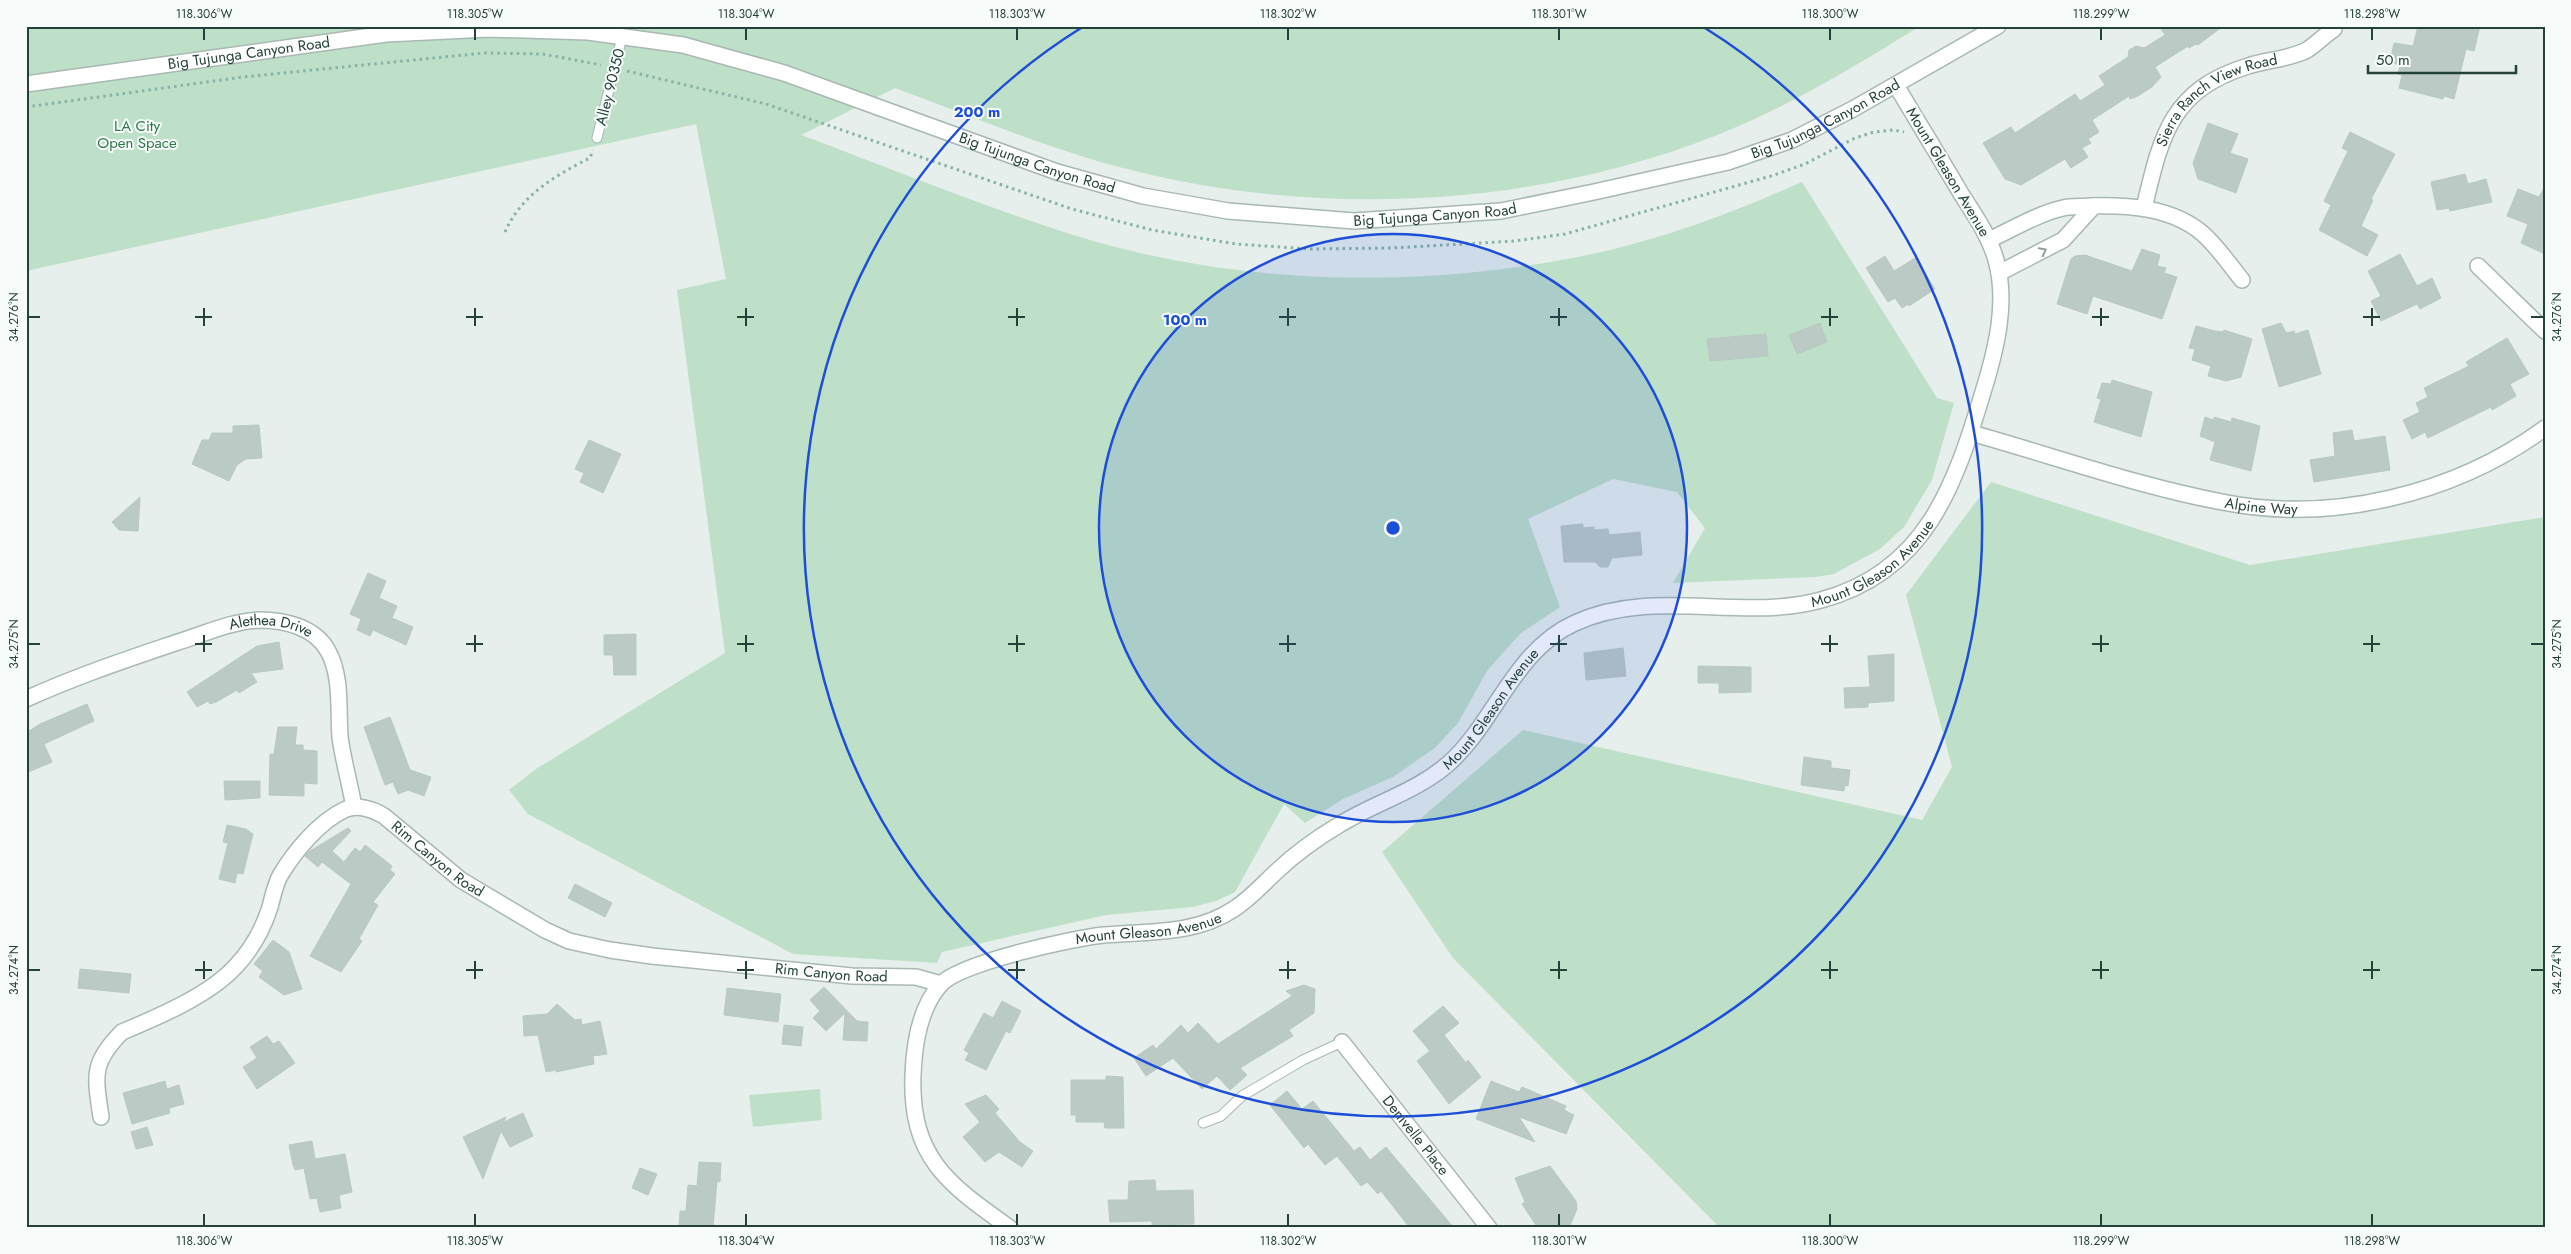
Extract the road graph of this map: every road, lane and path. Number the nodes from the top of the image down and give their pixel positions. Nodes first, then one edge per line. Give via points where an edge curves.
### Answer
1 (1998, 26) edge
2 (2334, 28) dead end
3 (622, 37) junction
4 (26, 84) edge
5 (1896, 85) junction
6 (597, 138) joint
7 (2094, 206) junction
8 (2144, 208) junction
9 (505, 232) dead end
10 (1990, 240) junction
11 (2478, 266) dead end
12 (2000, 273) junction
13 (2242, 280) dead end
14 (2545, 331) edge
15 (2545, 428) edge
16 (1971, 433) junction
17 (26, 699) edge
18 (354, 807) junction
19 (941, 984) junction
20 (1342, 1042) joint
21 (101, 1117) dead end
22 (1203, 1123) dead end
23 (1010, 1228) edge
24 (1488, 1228) edge

1 - 5 street, Big Tujunga Canyon Road
2 - 8 street, Sierra Ranch View Road via 2306,50 2227,73 2205,85 2182,105 2159,146
3 - 4 street, Big Tujunga Canyon Road via 588,32 489,29 386,34
3 - 5 street, Big Tujunga Canyon Road via 683,44 784,73 1057,172 1143,196 1228,211 1354,221 1500,211 1728,162 1792,140
3 - 6 lane, Alley 90350
5 - 10 street, Mount Gleason Avenue
6 - 9 path via 590,158 550,179 524,203
7 - 8 street
7 - 10 street via 2064,207
12 -> 7 street via 2063,240
8 - 13 street via 2173,216 2201,232 2218,248
10 - 12 street, Mount Gleason Avenue
11 - 14 street
12 - 16 street, Mount Gleason Avenue via 1998,333
15 - 16 street, Alpine Way via 2500,456 2423,490 2338,506 2290,508 2244,506 2201,498
16 - 19 street, Mount Gleason Avenue via 1956,476 1932,520 1909,549 1865,584 1816,602 1790,606 1630,607 1574,623 1556,633 1519,671 1475,734 1448,764 1418,785 1363,810 1317,839 1231,912 1203,925 1173,931 1071,940 972,968 951,976
17 - 18 street, Alethea Drive via 111,665 221,628 258,620 306,629 323,643 334,666 340,738
18 - 19 street, Rim Canyon Road via 374,810 384,816 461,880 569,941 652,956 852,976 916,976
18 - 21 street via 344,810 301,845 279,876 266,918 254,943 235,967 220,981 122,1032 115,1039 99,1062 95,1078
19 - 23 street, Mount Gleason Avenue via 929,1003 914,1050 912,1081 918,1131 925,1150 945,1178
20 - 22 lane via 1303,1060 1250,1091 1221,1116
20 - 24 street, Denivelle Place

